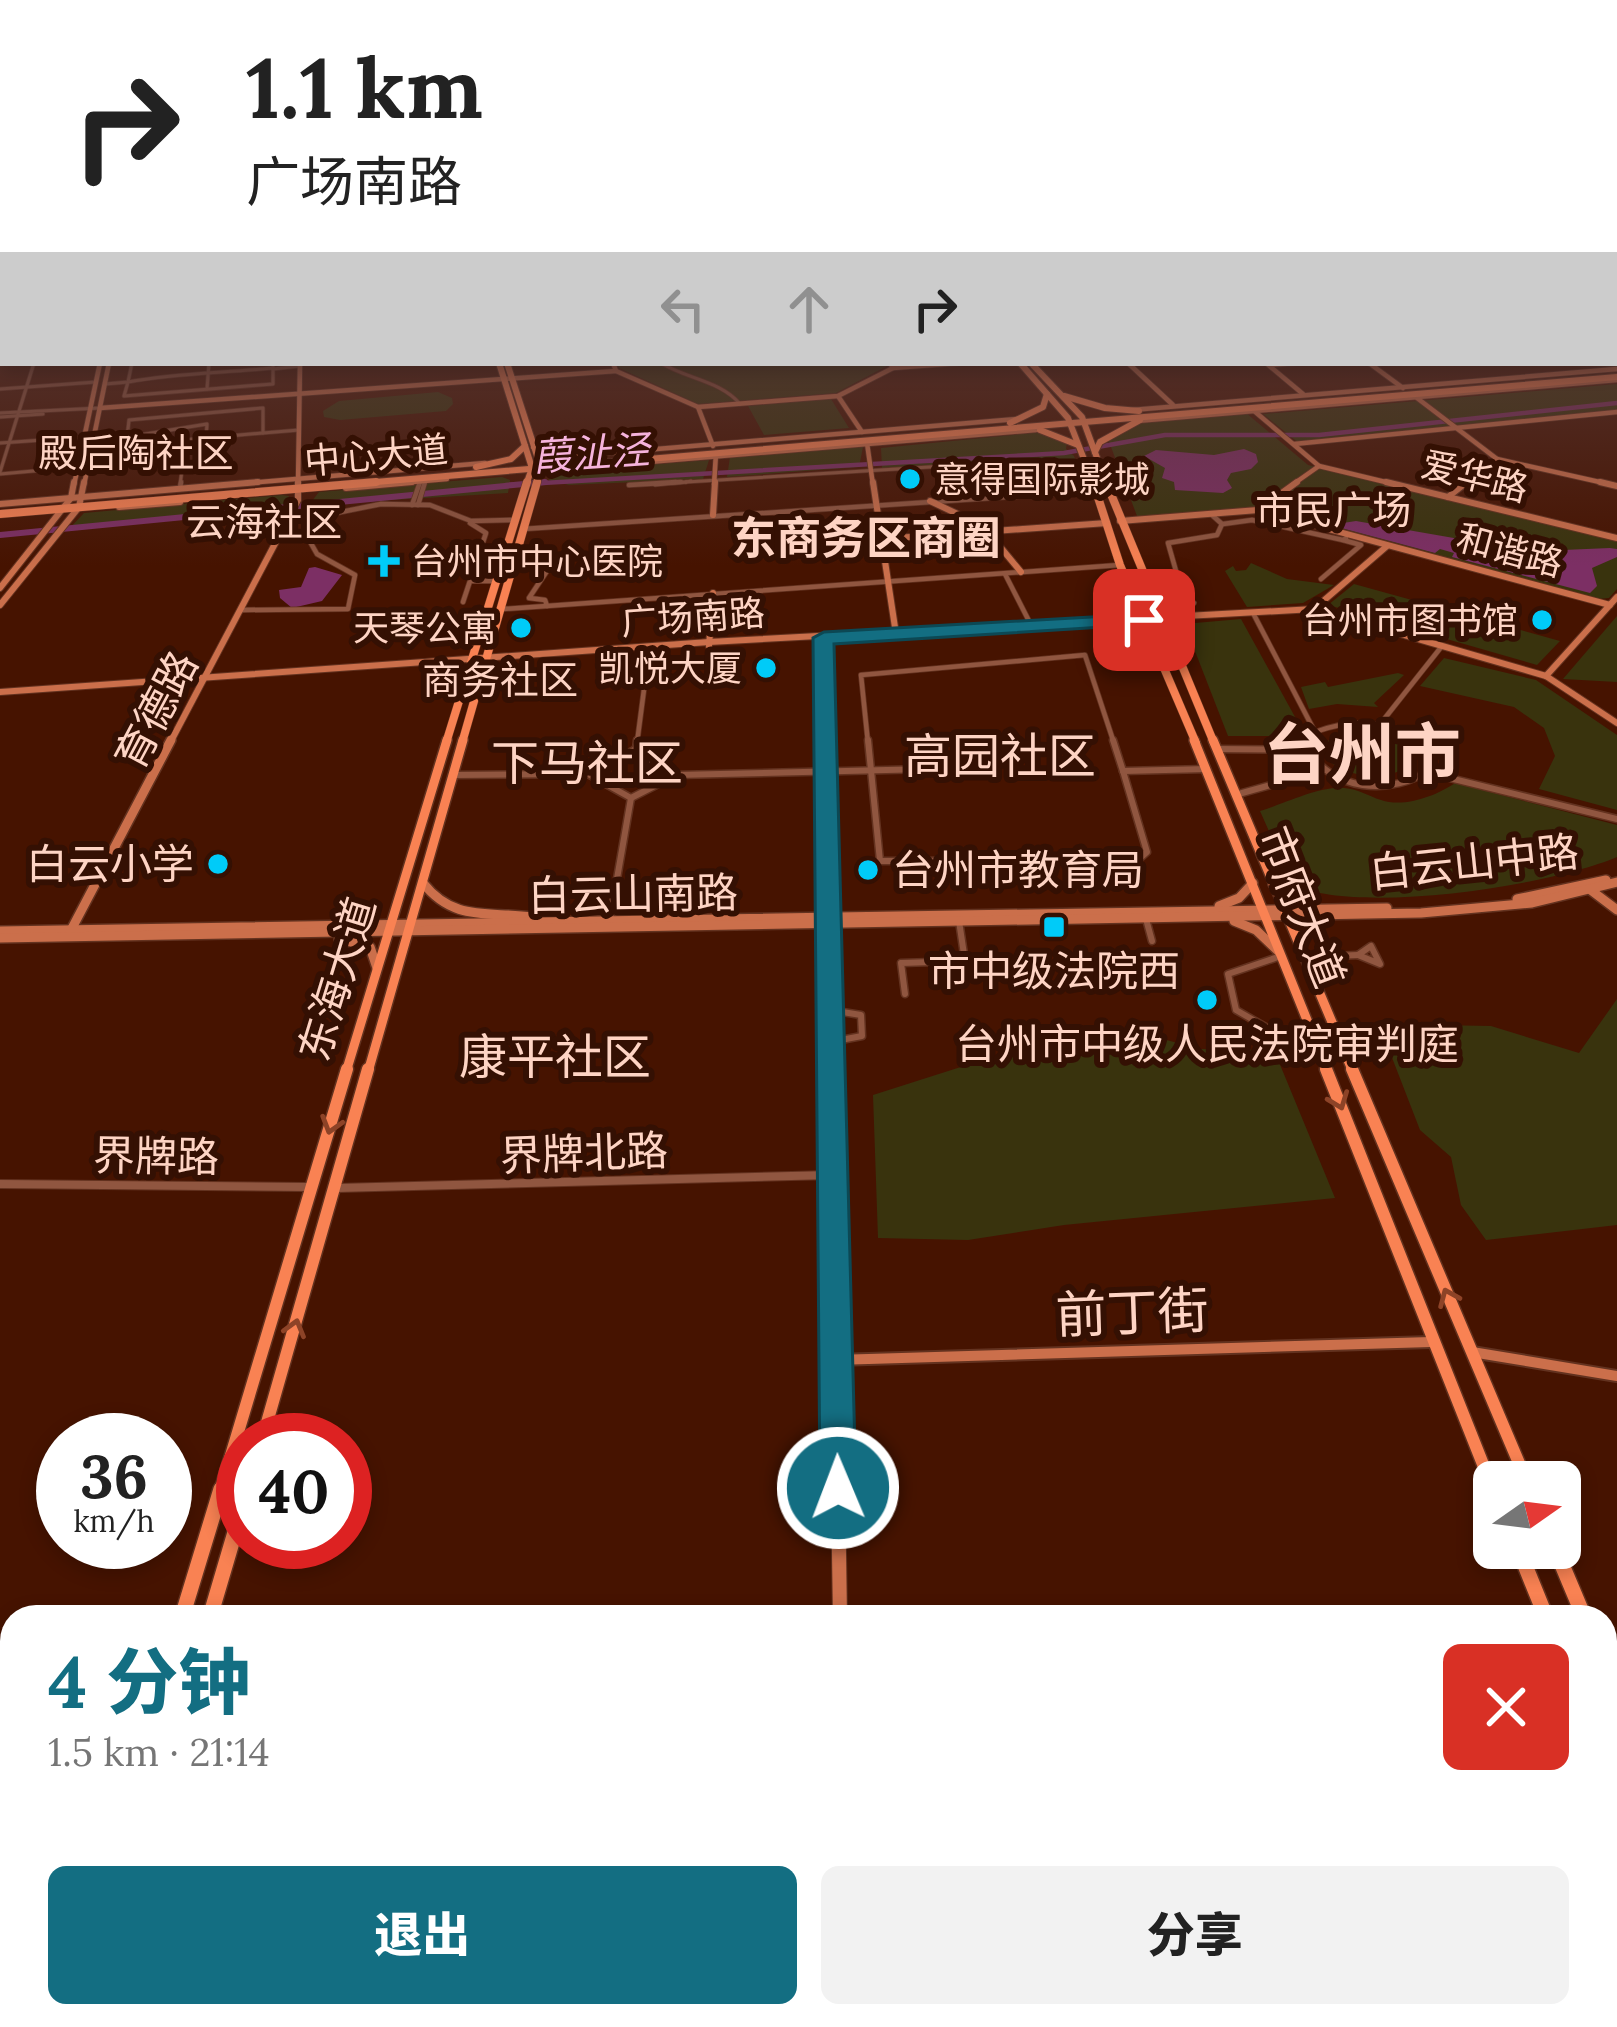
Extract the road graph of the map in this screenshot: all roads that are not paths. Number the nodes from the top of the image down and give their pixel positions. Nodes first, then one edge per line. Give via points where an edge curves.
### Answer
1 (30, 377) edge
2 (97, 377) edge
3 (106, 377) edge
4 (129, 377) edge
5 (159, 377) edge
6 (208, 377) edge
7 (273, 377) edge
8 (300, 377) edge
9 (522, 377) edge
10 (635, 377) edge
11 (682, 377) edge
12 (872, 377) edge
13 (1032, 377) edge
14 (1044, 377) edge
15 (1142, 377) edge
16 (1282, 377) edge
17 (1387, 377) edge
18 (1597, 377) edge
19 (508, 378) junction
20 (96, 382) junction
21 (128, 382) junction
22 (105, 384) junction
23 (27, 387) junction
24 (0, 389) edge
25 (207, 389) junction
26 (1408, 392) junction
27 (1047, 394) junction
28 (1061, 394) junction
29 (300, 395) junction
30 (838, 396) junction
31 (1306, 397) junction
32 (207, 401) junction
33 (740, 404) junction
34 (698, 407) junction
35 (90, 408) junction
36 (100, 408) junction
37 (1175, 408) junction
38 (1252, 409) junction
39 (1119, 411) junction
40 (1617, 412) edge
41 (19, 413) junction
42 (1151, 414) junction
43 (0, 415) edge
44 (1022, 419) junction
45 (1083, 419) junction
46 (1069, 421) junction
47 (1137, 421) junction
48 (1008, 426) junction
49 (1453, 426) junction
50 (300, 430) junction
51 (1036, 430) junction
52 (263, 433) junction
53 (85, 436) junction
54 (206, 438) junction
55 (865, 438) junction
56 (94, 440) junction
57 (127, 440) junction
58 (186, 440) junction
59 (10, 442) junction
60 (1291, 442) junction
61 (0, 443) edge
62 (530, 446) junction
63 (1096, 446) junction
64 (714, 450) junction
65 (1083, 451) junction
66 (558, 457) junction
67 (568, 459) junction
68 (1497, 459) junction
69 (180, 461) junction
70 (502, 462) junction
71 (584, 464) junction
72 (536, 465) junction
73 (870, 465) junction
74 (1319, 466) junction
75 (78, 467) junction
76 (476, 467) junction
77 (564, 469) junction
78 (0, 473) edge
79 (715, 476) junction
80 (422, 480) junction
81 (691, 481) junction
82 (529, 486) junction
83 (1617, 486) edge
84 (300, 488) junction
85 (1097, 490) junction
86 (197, 492) junction
87 (1078, 492) junction
88 (181, 495) junction
89 (1448, 497) junction
90 (930, 501) junction
91 (416, 502) junction
92 (73, 504) junction
93 (876, 504) junction
94 (0, 511) edge
95 (1258, 511) junction
96 (713, 515) junction
97 (1211, 515) junction
98 (513, 520) junction
99 (467, 521) junction
100 (1120, 521) junction
101 (1107, 523) junction
102 (1222, 524) junction
103 (524, 529) junction
104 (994, 532) junction
105 (1346, 538) junction
106 (1617, 538) edge
107 (882, 539) junction
108 (1387, 546) junction
109 (551, 565) dead end
110 (1120, 565) junction
111 (1021, 572) junction
112 (1005, 574) junction
113 (1178, 578) junction
114 (1321, 578) dead end
115 (472, 579) junction
116 (496, 579) junction
117 (1145, 579) junction
118 (887, 583) junction
119 (0, 588) edge
120 (713, 593) junction
121 (1617, 597) edge
122 (463, 602) dead end
123 (1194, 603) dead end
124 (0, 605) edge
125 (1610, 605) junction
126 (547, 606) junction
127 (503, 609) junction
128 (1314, 609) junction
129 (242, 610) junction
130 (1253, 613) junction
131 (1162, 617) junction
132 (1143, 618) junction
133 (1030, 623) junction
134 (896, 632) junction
135 (824, 638) junction
136 (709, 644) junction
137 (1442, 646) junction
138 (649, 651) junction
139 (487, 661) junction
140 (473, 662) junction
141 (1546, 676) junction
142 (206, 682) junction
143 (0, 694) edge
144 (1617, 723) edge
145 (1380, 724) junction
146 (1315, 732) junction
147 (636, 749) junction
148 (1216, 749) junction
149 (1306, 750) junction
150 (928, 769) dead end
151 (1207, 769) junction
152 (1324, 770) junction
153 (1123, 771) junction
154 (825, 772) junction
155 (871, 772) junction
156 (588, 773) junction
157 (1429, 773) junction
158 (454, 775) junction
159 (676, 775) junction
160 (1235, 795) junction
161 (631, 798) junction
162 (1617, 818) edge
163 (1617, 879) edge
164 (1254, 880) junction
165 (1271, 881) junction
166 (424, 883) junction
167 (1587, 888) junction
168 (1202, 910) junction
169 (1617, 910) edge
170 (1323, 912) junction
171 (1267, 913) junction
172 (1285, 913) junction
173 (1222, 917) junction
174 (610, 919) junction
175 (827, 919) junction
176 (1146, 919) junction
177 (549, 920) junction
178 (959, 921) junction
179 (412, 927) junction
180 (390, 928) junction
181 (70, 933) junction
182 (0, 934) edge
183 (293, 934) junction
184 (1152, 941) dead end
185 (1301, 952) junction
186 (1280, 955) junction
187 (1358, 955) dead end
188 (378, 970) junction
189 (905, 994) dead end
190 (829, 1010) junction
191 (1313, 1035) junction
192 (830, 1042) junction
193 (832, 1175) junction
194 (0, 1184) edge
195 (312, 1187) junction
196 (337, 1188) junction
197 (1431, 1342) junction
198 (1472, 1352) junction
199 (835, 1360) junction
200 (1617, 1376) edge
201 (270, 1413) edge
202 (1481, 1461) edge
203 (1518, 1461) edge
204 (224, 1569) edge
205 (1526, 1569) edge
206 (1564, 1569) edge
207 (186, 1605) edge
208 (214, 1605) edge
209 (840, 1605) edge
210 (1541, 1605) edge
211 (1579, 1605) edge

1 - 23 street
2 - 20 street
3 - 22 street
4 - 21 street
5 - 21 street
6 - 25 street
7 - 25 street via 273,384
8 - 29 street
9 - 19 street
10 - 34 street
11 - 33 street via 728,390
12 - 30 street
13 - 27 main road, 市府大道
14 - 28 main road, 市府大道
15 - 37 street
16 - 31 street
17 - 26 street
18 - 26 main road, 中心大道
19 - 29 street
19 - 62 main road
20 - 23 street
20 - 35 street
21 - 22 street
21 - 25 street via 124,396
22 - 36 street
23 - 24 street
23 - 41 street
25 - 32 street
26 - 31 main road, 中心大道
26 - 38 main road, 中心大道
26 - 49 street
27 - 44 main road via 1043,407
27 - 46 main road, 市府大道
28 - 39 main road
28 - 45 main road, 市府大道
29 - 32 street
29 - 50 street
30 - 33 street
30 - 55 street
31 - 37 main road, 中心大道
32 - 36 street
33 - 34 street
34 - 64 street
35 - 36 street
35 - 41 street
35 - 53 street
36 - 56 street
37 - 39 street
37 - 42 main road, 中心大道
38 - 42 main road, 中心大道
38 - 47 street
38 - 60 street
39 - 42 main road
40 - 49 street
41 - 43 street
41 - 59 street
42 - 45 main road, 中心大道
42 - 47 main road
44 - 48 main road
44 - 55 street
45 - 46 main road, 中心大道
45 - 63 main road, 市府大道
46 - 48 main road, 中心大道
46 - 65 main road, 市府大道
47 - 63 main road
48 - 51 main road
48 - 55 main road, 中心大道
49 - 60 street
49 - 68 street
50 - 52 street
50 - 84 street
51 - 55 street
51 - 65 main road
52 - 54 street
52 - 57 street via 263,408 129,420
53 - 59 street
53 - 75 street
54 - 57 street via 207,424
54 - 58 street
55 - 64 main road, 中心大道
55 - 73 street
56 - 57 street
56 - 92 street
57 - 58 street
57 - 69 street via 122,465
58 - 69 street
59 - 61 street
59 - 78 street
60 - 74 street
62 - 66 main road
62 - 70 main road
62 - 72 main road
63 - 100 main road, 市府大道
64 - 66 street
64 - 67 main road, 中心大道
64 - 71 main road, 中心大道
64 - 77 street
64 - 79 street
65 - 85 main road, 市府大道
66 - 67 main road
67 - 72 main road, 中心大道
68 - 83 street
68 - 89 street
69 - 88 street
70 - 76 main road
70 - 80 street
71 - 72 main road, 中心大道
71 - 77 main road
72 - 76 main road, 中心大道
72 - 80 main road, 中心大道
72 - 82 main road, 东海大道
72 - 82 main road, 东海大道
73 - 79 street
73 - 87 street via 1011,462 1052,471
73 - 93 street
74 - 89 street, 爱华路
74 - 95 street
75 - 78 street
75 - 92 street
76 - 80 main road, 中心大道
77 - 82 main road
79 - 81 street
79 - 96 street
80 - 82 main road via 504,475
80 - 84 main road, 中心大道
80 - 84 main road, 中心大道
80 - 91 street
81 - 81 street via 670,482 629,485 630,488
82 - 98 main road, 东海大道
82 - 103 main road, 东海大道
84 - 86 main road, 中心大道
84 - 88 main road, 中心大道
84 - 129 street, 育德路
85 - 87 street
85 - 101 main road, 市府大道
86 - 88 main road
86 - 92 main road, 中心大道
87 - 90 street
88 - 92 main road, 中心大道
89 - 106 street, 爱华路
90 - 93 street
90 - 104 street via 975,516
91 - 99 street
91 - 129 street via 308,523 310,550 355,575 348,609
92 - 94 main road, 中心大道
92 - 119 street
92 - 124 street
93 - 96 street
93 - 107 street
95 - 97 street
95 - 105 street, 和谐路
96 - 103 street
97 - 100 street
97 - 102 street
98 - 99 street
98 - 116 main road, 东海大道
99 - 115 street via 486,532
100 - 117 main road, 市府大道
101 - 104 street
101 - 110 main road, 市府大道
102 - 105 street via 1252,520
102 - 113 street via 1216,535 1168,543
103 - 127 main road, 东海大道
104 - 107 street
104 - 111 street
105 - 108 street, 和谐路
105 - 114 street via 1361,545
107 - 118 street
108 - 125 street, 和谐路
108 - 128 street
109 - 126 street via 529,598
110 - 111 street
110 - 132 main road, 市府大道
111 - 112 street
112 - 118 street
112 - 133 street
113 - 117 street
113 - 123 street
115 - 116 street
115 - 122 street
116 - 140 main road, 东海大道
117 - 131 main road, 市府大道
118 - 120 street
118 - 134 street
120 - 126 street
120 - 136 street
121 - 125 street
125 - 141 street
126 - 127 street
127 - 139 main road, 东海大道
128 - 130 street, 广场南路
128 - 137 street, 广场南路
129 - 142 street, 育德路
130 - 131 street, 广场南路
130 - 146 street
131 - 132 street, 广场南路
131 - 148 main road, 市府大道
132 - 133 street, 广场南路
132 - 134 street, 广场南路
132 - 151 main road, 市府大道
133 - 134 street, 广场南路
134 - 135 street, 广场南路
134 - 136 street, 广场南路
135 - 136 street, 广场南路
135 - 154 street
136 - 138 street, 广场南路
136 - 139 street, 广场南路
137 - 141 street, 广场南路
137 - 145 street
138 - 139 street, 广场南路
138 - 147 street
139 - 140 street, 广场南路
139 - 158 main road, 东海大道
140 - 142 street, 广场南路
140 - 180 main road, 东海大道
141 - 144 street, 广场南路
142 - 143 street, 广场南路
142 - 181 street, 育德路
145 - 146 street
145 - 157 street via 1426,745
146 - 149 street
147 - 156 street
147 - 159 street
148 - 149 street
148 - 160 main road, 市府大道
149 - 152 street
150 - 155 street
151 - 153 street
151 - 164 main road, 市府大道
152 - 157 street via 1382,785
152 - 160 street
153 - 155 street via 1085,655 861,675
153 - 155 street via 1148,852 1138,860 880,862
154 - 155 street
154 - 159 street
154 - 175 street
156 - 158 street
156 - 161 street
157 - 162 street
158 - 166 main road, 东海大道
159 - 161 street
160 - 165 main road, 市府大道
161 - 174 street
163 - 167 street, 白云山中路
164 - 168 street via 1239,898
164 - 171 main road, 市府大道
165 - 170 street
165 - 172 main road, 市府大道
166 - 177 street via 439,906 461,915
166 - 179 main road, 东海大道
167 - 169 street
167 - 170 street, 白云山中路 via 1480,909
168 - 171 street, 白云山南路
168 - 175 street, 白云山南路
170 - 172 street, 白云山中路
170 - 185 street via 1306,928
171 - 172 street, 白云山中路
171 - 173 street, 白云山南路
171 - 186 main road, 市府大道
172 - 185 main road, 市府大道
173 - 176 street, 白云山南路
173 - 186 street via 1256,930
174 - 175 street, 白云山南路
174 - 177 street, 白云山南路
175 - 178 street, 白云山南路
175 - 179 street, 白云山南路
175 - 190 street
176 - 178 street, 白云山南路
176 - 184 street
177 - 179 street, 白云山南路
178 - 189 street via 965,961 902,963
179 - 180 street, 白云山南路
179 - 196 main road, 东海大道
180 - 181 street, 白云山南路
180 - 183 street, 白云山南路
180 - 188 main road, 东海大道
181 - 182 street, 白云山南路
181 - 183 street, 白云山南路
183 - 188 street via 370,947
185 - 187 street
198 -> 185 main road, 市府大道
186 - 191 main road, 市府大道
186 - 191 street via 1228,974 1236,1010 1269,1029
188 -> 195 main road, 东海大道
190 - 192 street
190 - 192 street via 861,1015 862,1036
191 -> 197 main road, 市府大道
192 - 193 street
193 - 196 street, 界牌北路
193 - 199 street
194 - 195 street, 界牌路
195 - 207 main road, 东海大道
201 -> 196 main road, 东海大道
197 - 199 street, 前丁街
197 - 202 main road, 市府大道
198 - 200 street
198 - 203 main road, 市府大道
199 - 209 street
204 - 208 main road
205 - 210 main road
206 - 211 main road

